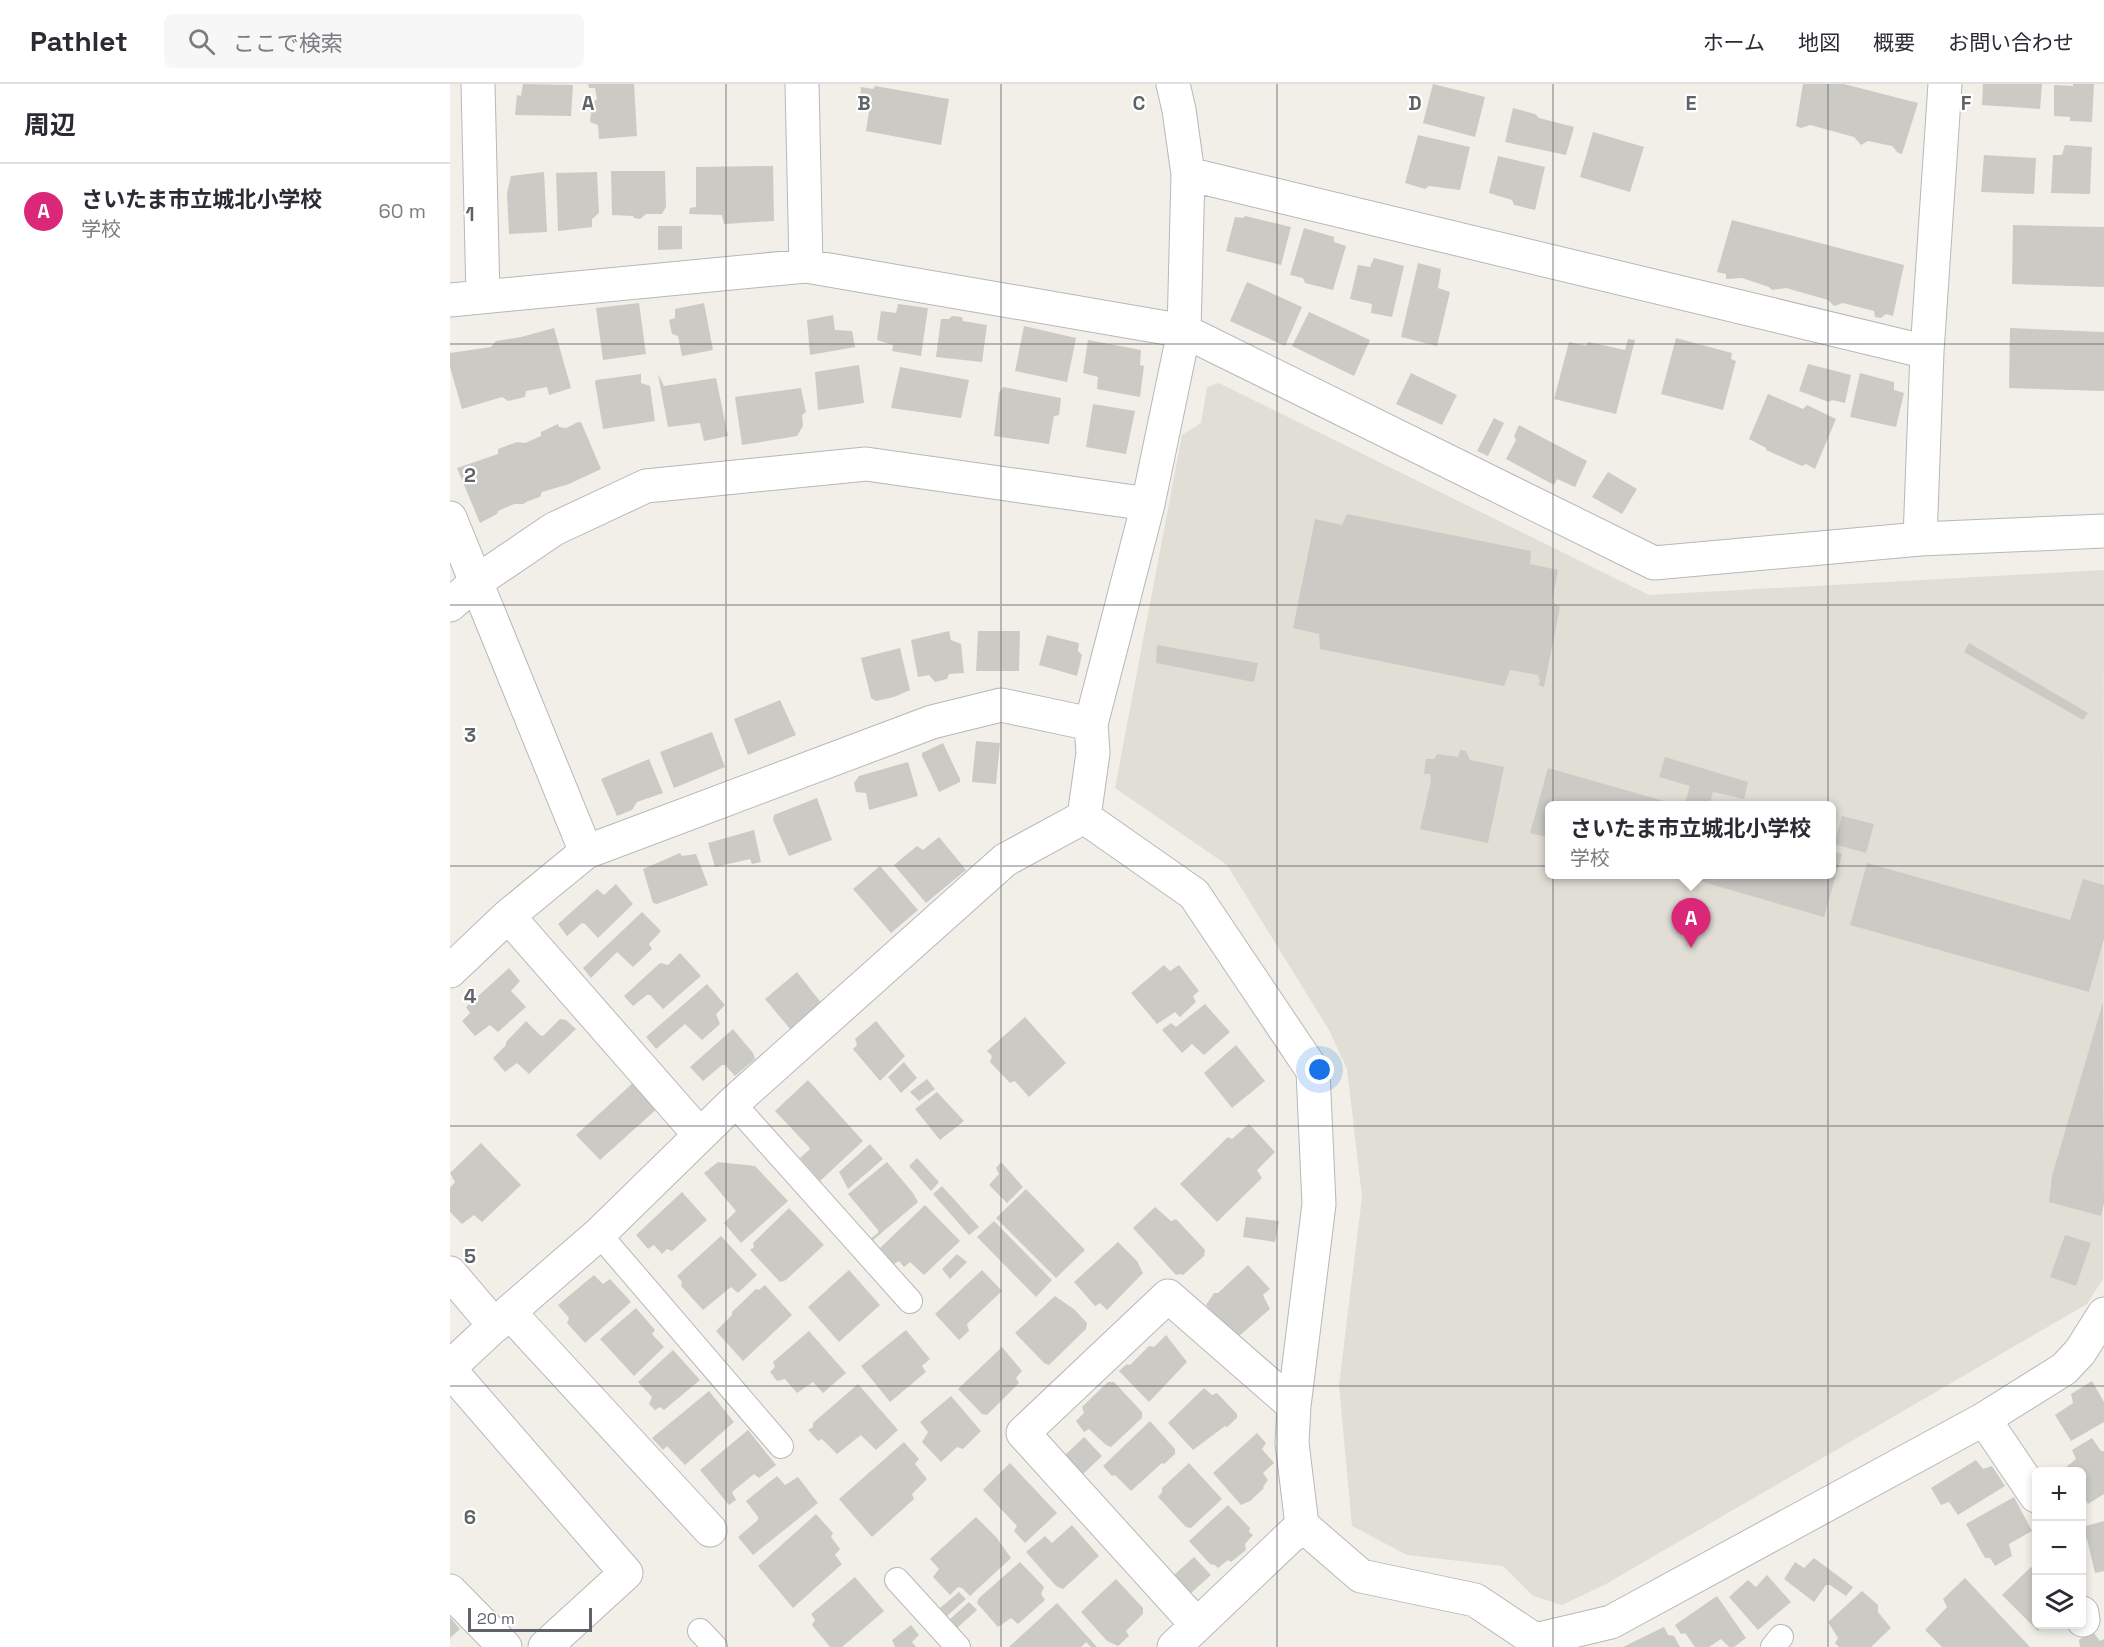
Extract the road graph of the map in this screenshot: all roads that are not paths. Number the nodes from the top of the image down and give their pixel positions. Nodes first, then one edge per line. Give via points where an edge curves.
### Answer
1 (478, 84) edge
2 (802, 84) edge
3 (1173, 84) edge
4 (1945, 84) edge
5 (1188, 174) junction
6 (806, 266) junction
7 (483, 297) junction
8 (450, 300) edge
9 (1184, 331) junction
10 (1927, 352) junction
11 (1148, 504) junction
12 (450, 519) edge
13 (2104, 531) edge
14 (1920, 538) junction
15 (476, 582) junction
16 (450, 605) edge
17 (1091, 724) junction
18 (1084, 817) junction
19 (586, 852) junction
20 (508, 916) junction
21 (450, 970) edge
22 (733, 1103) junction
23 (700, 1135) junction
24 (598, 1234) junction
25 (450, 1273) edge
26 (910, 1301) dead end
27 (2104, 1314) edge
28 (502, 1319) junction
29 (450, 1369) edge
30 (1294, 1406) junction
31 (1984, 1419) junction
32 (781, 1446) dead end
33 (2032, 1489) edge
34 (1302, 1525) junction
35 (710, 1530) dead end
36 (897, 1580) dead end
37 (450, 1591) edge
38 (1186, 1636) edge
39 (1538, 1644) edge
40 (505, 1647) edge
41 (545, 1647) edge
42 (958, 1647) edge

1 - 7 street
2 - 6 street
3 - 5 street
4 - 10 street
5 - 9 street
5 - 10 street
6 - 7 street
6 - 9 street
7 - 8 street
9 - 11 street
9 - 14 street via 1654,563
10 - 14 street
11 - 15 street via 866,464 646,486 554,529
11 - 17 street
12 - 15 street
13 - 14 street
15 - 16 street
15 - 19 street
17 - 18 street via 1093,753
17 - 19 street via 1001,705 932,722
18 - 22 street via 1005,860
18 - 30 street via 1194,894 1313,1071 1319,1204
19 - 20 street
20 - 21 street
20 - 23 street
22 - 23 street
22 - 26 lane
23 - 24 street
24 - 28 street
24 - 32 lane
25 - 28 street
27 - 31 street via 2064,1369
28 - 29 street
28 - 35 street
29 - 41 street via 627,1573
30 - 34 street via 1292,1443
30 - 38 street via 1168,1296 1023,1433
31 - 33 street
31 - 39 street via 1611,1622
34 - 38 street
34 - 39 street via 1361,1576 1475,1600
36 - 42 lane
37 - 40 street

